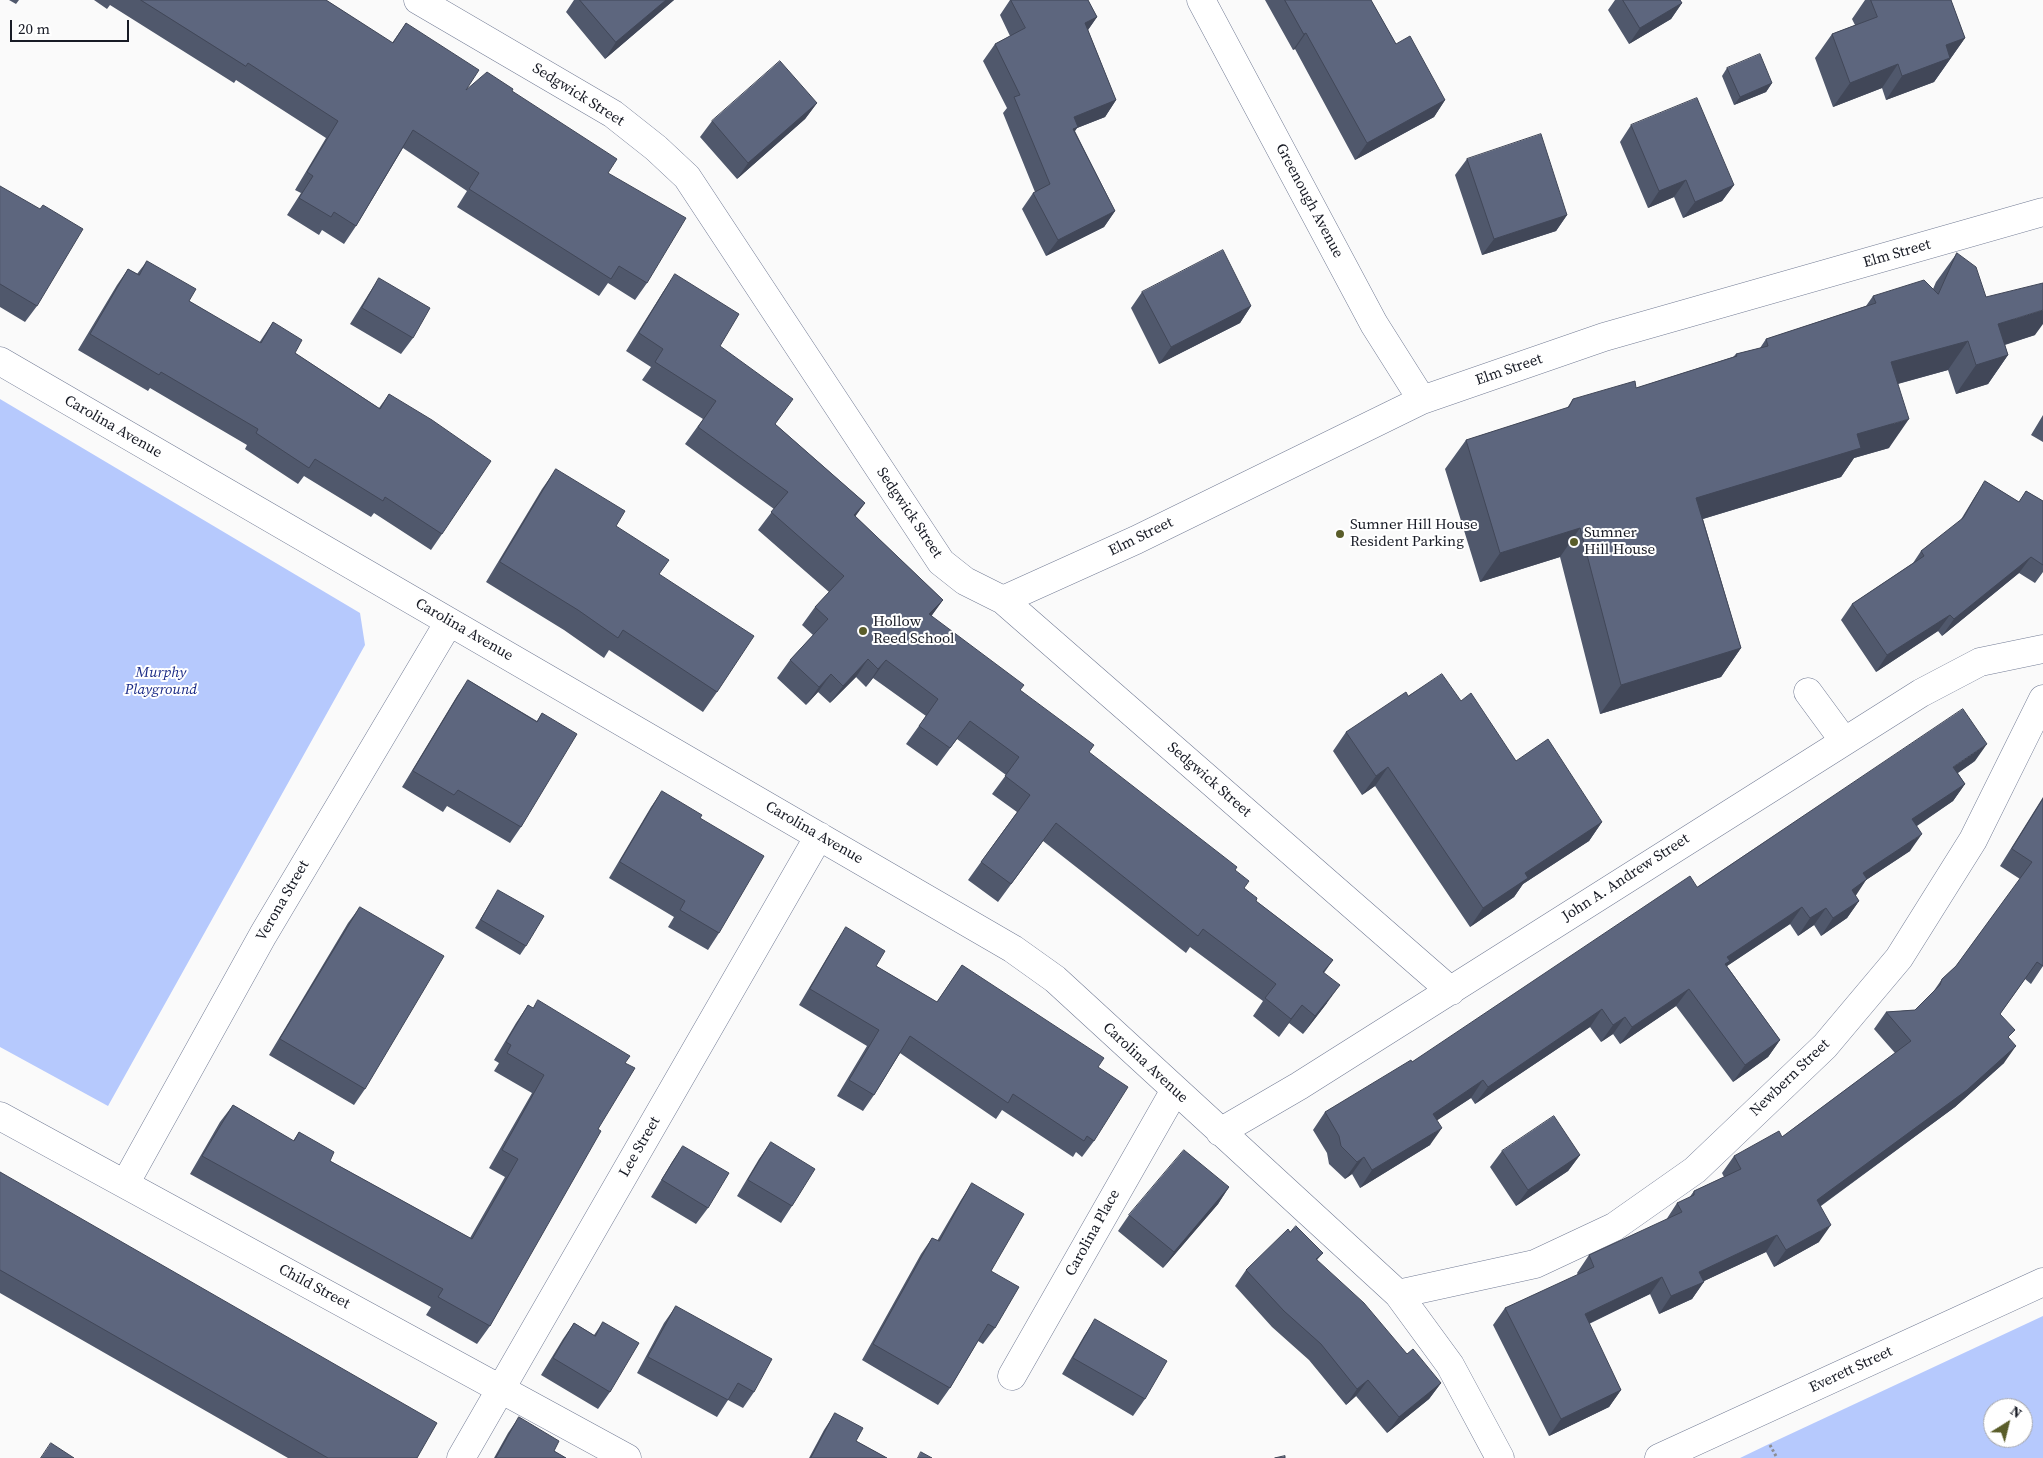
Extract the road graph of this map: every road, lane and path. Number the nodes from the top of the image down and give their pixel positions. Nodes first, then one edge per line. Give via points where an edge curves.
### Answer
1 (418, 0) edge
2 (1201, 0) edge
3 (2043, 212) edge
4 (0, 361) edge
5 (1422, 400) junction
6 (1003, 600) junction
7 (449, 622) junction
8 (2043, 649) edge
9 (1808, 692) dead end
10 (2043, 699) edge
11 (1844, 741) junction
12 (819, 836) junction
13 (1451, 991) junction
14 (1174, 1090) junction
15 (0, 1116) edge
16 (1220, 1132) junction
17 (124, 1184) junction
18 (2043, 1282) edge
19 (1398, 1294) junction
20 (1012, 1376) dead end
21 (501, 1388) junction
22 (461, 1458) edge
23 (627, 1458) edge
24 (1500, 1458) edge
25 (1659, 1458) edge

1 - 6 street, Sedgwick Street via 613,114 687,177 941,562 965,581
2 - 5 street, Greenough Avenue via 1374,324
3 - 5 street, Elm Street via 1604,337
4 - 7 street, Carolina Avenue
5 - 6 street, Elm Street via 1136,540
6 - 13 street, Sedgwick Street
7 - 12 street, Carolina Avenue
7 - 17 street, Verona Street via 268,927
8 - 11 street, John A. Andrew Street via 1980,662 1921,693
9 - 11 street
10 - 19 street, Newbern Street via 1973,840 1899,958 1824,1046 1695,1170 1614,1228 1535,1264
11 - 13 street, John A. Andrew Street
12 - 14 street, Carolina Avenue via 1013,949 1055,979
12 - 21 street, Lee Street
13 - 16 street, John A. Andrew Street
14 - 16 street, Carolina Avenue
14 - 20 street, Carolina Place
15 - 17 street, Child Street
16 - 19 street, Carolina Avenue
17 - 21 street, Child Street
18 - 25 street, Everett Street
19 - 24 street, Carolina Avenue via 1450,1366
21 - 22 street, Lee Street
21 - 23 street, Child Street

